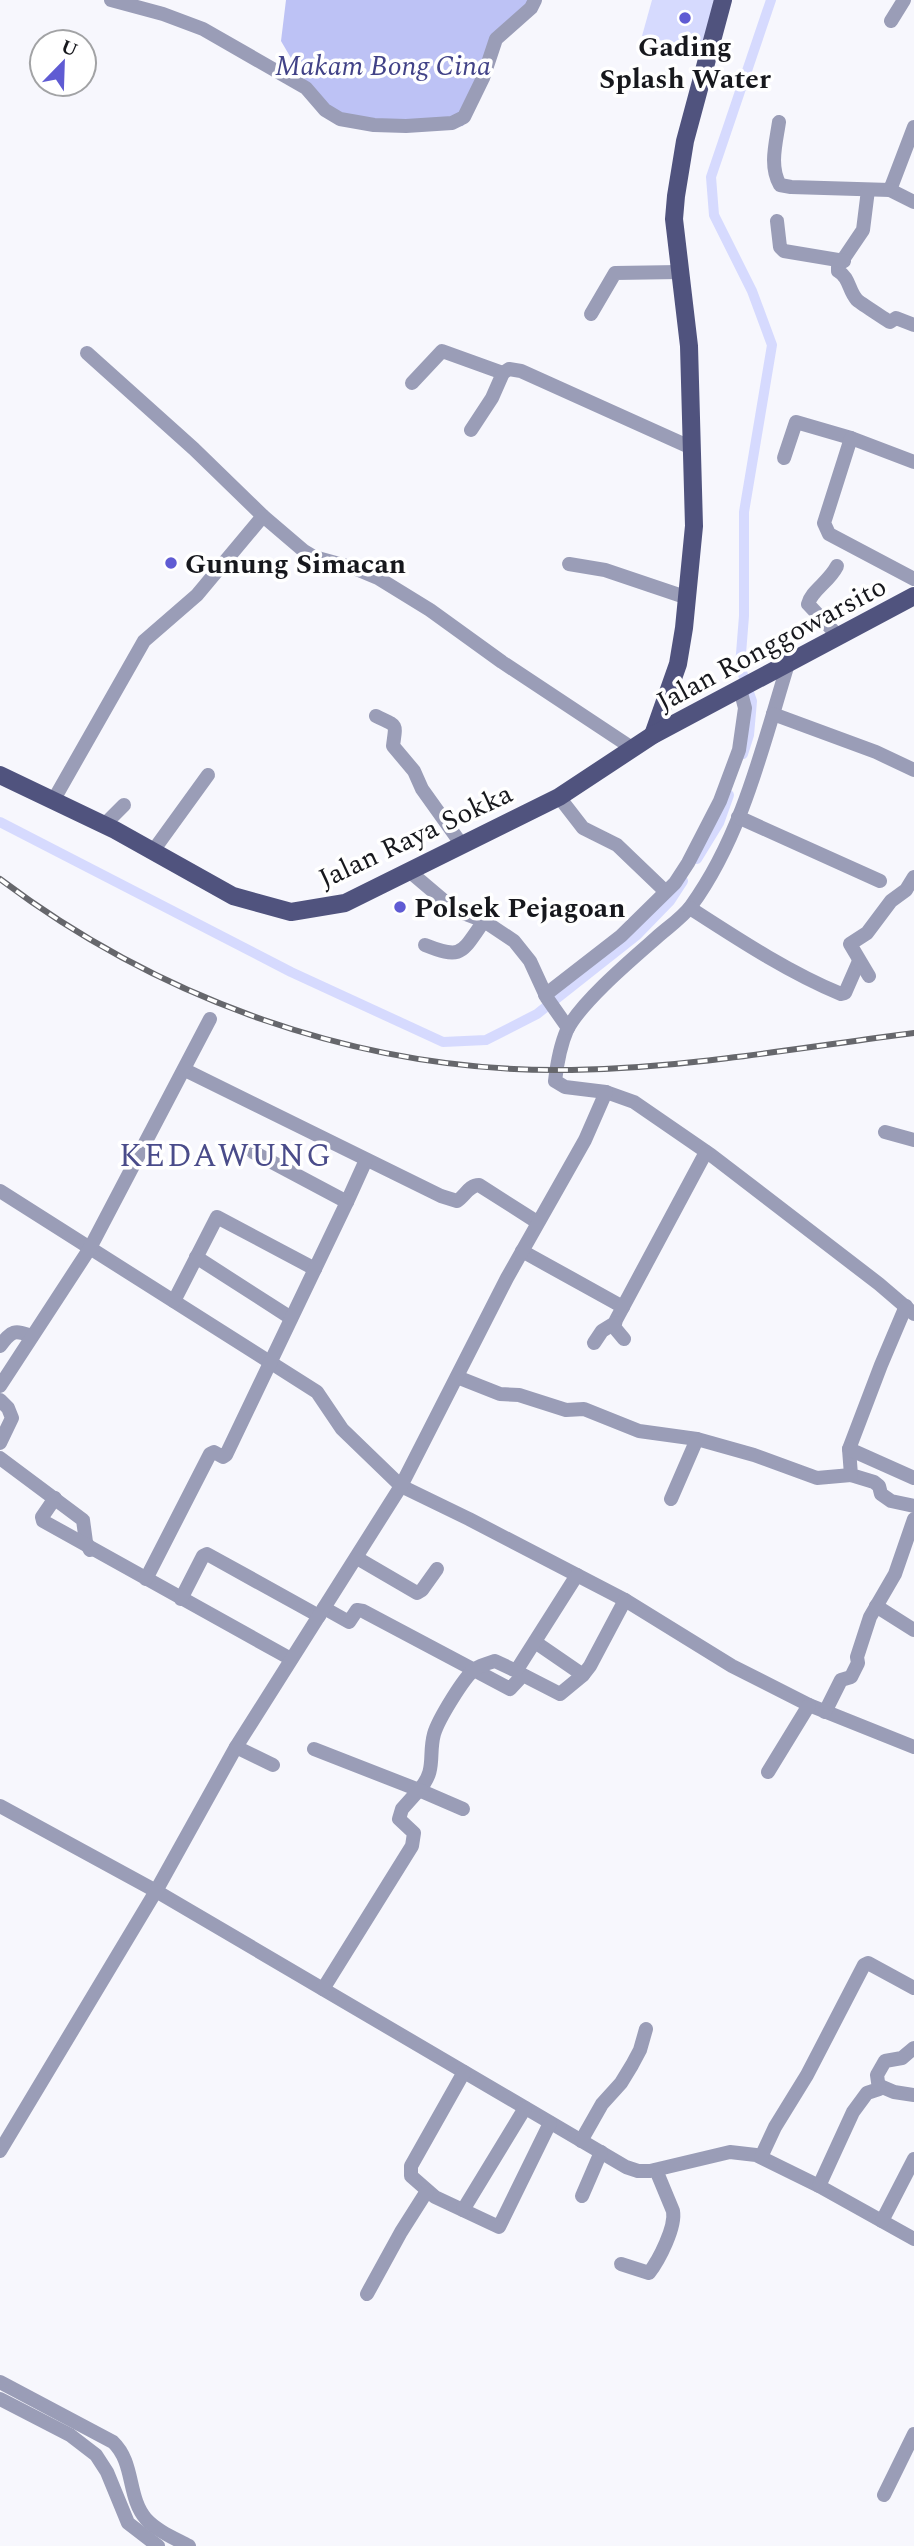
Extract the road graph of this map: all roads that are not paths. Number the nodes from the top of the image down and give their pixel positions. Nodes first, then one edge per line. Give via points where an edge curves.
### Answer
1 (111, 0) edge
2 (535, 0) edge
3 (723, 0) edge
4 (904, 0) edge
5 (891, 21) dead end
6 (779, 122) dead end
7 (914, 127) edge
8 (868, 190) junction
9 (890, 190) junction
10 (914, 202) edge
11 (777, 221) dead end
12 (844, 261) junction
13 (679, 272) junction
14 (591, 314) dead end
15 (914, 325) edge
16 (87, 353) dead end
17 (503, 373) junction
18 (412, 383) dead end
19 (471, 430) dead end
20 (851, 438) junction
21 (692, 448) junction
22 (784, 458) dead end
23 (914, 462) edge
24 (263, 516) junction
25 (569, 564) dead end
26 (837, 566) dead end
27 (914, 579) edge
28 (688, 598) junction
29 (913, 599) edge
30 (839, 637) junction
31 (788, 664) junction
32 (746, 685) junction
33 (664, 705) junction
34 (772, 714) junction
35 (376, 716) dead end
36 (677, 724) junction
37 (653, 735) junction
38 (632, 748) junction
39 (914, 770) edge
40 (0, 775) edge
41 (208, 775) dead end
42 (559, 797) junction
43 (53, 801) junction
44 (124, 804) dead end
45 (738, 817) junction
46 (104, 825) junction
47 (462, 845) junction
48 (153, 851) junction
49 (410, 872) junction
50 (914, 877) edge
51 (880, 881) dead end
52 (665, 891) junction
53 (690, 908) junction
54 (484, 921) junction
55 (425, 945) dead end
56 (859, 961) junction
57 (869, 976) dead end
58 (546, 996) junction
59 (210, 1019) dead end
60 (568, 1028) junction
61 (185, 1070) junction
62 (606, 1092) junction
63 (885, 1132) dead end
64 (914, 1140) edge
65 (253, 1152) dead end
66 (706, 1152) junction
67 (366, 1160) junction
68 (0, 1191) edge
69 (347, 1202) junction
70 (537, 1222) junction
71 (90, 1248) junction
72 (522, 1251) junction
73 (196, 1257) junction
74 (315, 1269) junction
75 (174, 1301) junction
76 (622, 1307) junction
77 (910, 1310) edge
78 (291, 1318) junction
79 (615, 1323) junction
80 (32, 1336) junction
81 (624, 1339) dead end
82 (594, 1343) dead end
83 (0, 1346) edge
84 (270, 1363) junction
85 (457, 1377) junction
86 (0, 1386) edge
87 (0, 1400) edge
88 (697, 1439) junction
89 (0, 1443) edge
90 (849, 1449) junction
91 (0, 1458) edge
92 (851, 1475) junction
93 (914, 1478) edge
94 (401, 1486) junction
95 (55, 1498) junction
96 (671, 1499) dead end
97 (914, 1506) edge
98 (914, 1519) edge
99 (90, 1550) junction
100 (357, 1558) junction
101 (437, 1569) dead end
102 (577, 1575) junction
103 (146, 1579) junction
104 (181, 1599) junction
105 (625, 1601) junction
106 (876, 1606) junction
107 (321, 1612) junction
108 (914, 1630) edge
109 (535, 1642) junction
110 (291, 1659) junction
111 (473, 1671) junction
112 (583, 1675) junction
113 (809, 1705) junction
114 (825, 1712) junction
115 (914, 1747) edge
116 (236, 1748) junction
117 (314, 1749) dead end
118 (273, 1765) dead end
119 (768, 1772) dead end
120 (419, 1790) junction
121 (0, 1806) edge
122 (463, 1809) dead end
123 (156, 1891) junction
124 (914, 1988) edge
125 (323, 1989) junction
126 (646, 2029) dead end
127 (914, 2049) edge
128 (464, 2072) junction
129 (880, 2086) junction
130 (914, 2095) edge
131 (525, 2108) junction
132 (550, 2123) junction
133 (581, 2141) junction
134 (0, 2151) edge
135 (601, 2152) junction
136 (761, 2157) junction
137 (914, 2159) edge
138 (656, 2170) junction
139 (819, 2186) junction
140 (426, 2191) junction
141 (582, 2196) dead end
142 (463, 2210) junction
143 (882, 2221) junction
144 (914, 2239) edge
145 (621, 2263) dead end
146 (367, 2294) dead end
147 (0, 2382) edge
148 (0, 2399) edge
149 (914, 2434) edge
150 (118, 2469) junction
151 (884, 2496) dead end
152 (158, 2546) edge
153 (189, 2546) edge

1 - 2 street via 203,29 306,88 340,119 406,127 452,123 464,117 496,39
3 - 13 main road via 679,176 674,219
4 - 5 street
6 - 8 street via 774,159 780,186
7 - 9 street
8 - 9 street
8 - 12 street via 863,230
9 - 10 street
11 - 12 street via 784,251
12 - 15 street via 838,271 847,278 857,300 890,322 896,318
13 - 14 street via 615,273
13 - 21 main road via 689,346
16 - 24 street
17 - 18 street via 442,351
17 - 19 street via 484,414
17 - 21 street via 521,370
20 - 22 street via 796,422
20 - 23 street
20 - 27 street via 824,527 829,534
21 - 28 main road via 694,526
24 - 38 street via 314,557 378,578
24 - 43 street via 197,595 144,641
25 - 28 street via 605,570
26 - 30 street via 808,604
28 - 33 main road via 678,664
29 - 30 main road, Jalan Ronggowarsito
30 - 31 main road, Jalan Ronggowarsito
31 - 32 main road, Jalan Ronggowarsito
31 - 34 street
32 - 36 main road, Jalan Ronggowarsito
32 - 52 street via 739,750 720,801 688,863
33 - 36 main road
33 - 37 main road
34 - 39 street
34 - 45 street
35 - 47 street via 395,727 393,746
36 - 37 main road, Jalan Ronggowarsito
37 - 38 main road, Jalan Raya Sokka
38 - 42 main road, Jalan Raya Sokka
40 - 43 main road, Jalan Raya Sokka
41 - 48 street
42 - 47 main road, Jalan Raya Sokka
42 - 52 street via 583,828 617,845
43 - 46 main road, Jalan Raya Sokka
44 - 46 street
45 - 51 street
45 - 53 street
46 - 48 main road, Jalan Raya Sokka
47 - 49 main road, Jalan Raya Sokka
48 - 49 main road, Jalan Raya Sokka via 233,896 291,912 345,903
49 - 54 street via 455,910
50 - 56 street via 867,933 851,942
52 - 58 street via 621,936
53 - 56 street via 748,945 843,994
53 - 60 street via 628,962
54 - 55 street via 456,954
54 - 58 street via 519,947
56 - 57 street
58 - 60 street
59 - 61 street
60 - 62 street via 555,1081 565,1087
61 - 67 street
61 - 71 street
62 - 66 street via 634,1102
62 - 70 street via 585,1140
63 - 64 street
65 - 69 street
66 - 76 street
66 - 77 street
67 - 69 street
67 - 70 street via 457,1201 479,1185
68 - 71 street
69 - 74 street
70 - 72 street
71 - 75 street
71 - 80 street
72 - 76 street
72 - 85 street
73 - 74 street via 217,1217
73 - 75 street
73 - 78 street
74 - 78 street
75 - 84 street
76 - 79 street
77 - 90 street via 881,1365
78 - 84 street
79 - 81 street
79 - 82 street
80 - 83 street via 15,1331
80 - 86 street
84 - 94 street via 320,1395 342,1429
84 - 103 street via 226,1455 210,1454
85 - 88 street via 500,1394 524,1396 566,1410 581,1408 639,1431
85 - 94 street
87 - 89 street via 12,1418
88 - 92 street via 817,1478
88 - 96 street
90 - 92 street
90 - 93 street
91 - 95 street
92 - 97 street via 874,1482 891,1501
94 - 100 street
94 - 102 street
95 - 99 street via 83,1520
95 - 99 street via 43,1521
98 - 106 street via 895,1574
99 - 103 street
100 - 101 street via 417,1592
100 - 107 street
102 - 105 street
102 - 109 street
103 - 104 street
104 - 107 street via 207,1554
104 - 110 street
105 - 112 street
105 - 113 street via 732,1666
106 - 108 street
106 - 114 street via 852,1675 841,1680
107 - 110 street
107 - 111 street via 349,1622 361,1610
109 - 111 street via 517,1670 495,1661
109 - 112 street
110 - 116 street
111 - 112 street via 510,1689 523,1675 528,1676 560,1694
111 - 120 street via 440,1718 431,1770
113 - 114 street
113 - 119 street
114 - 115 street
116 - 118 street
116 - 123 street
117 - 120 street
120 - 122 street
120 - 125 street via 399,1819 414,1833 412,1846
121 - 123 street
123 - 125 street
123 - 134 street
124 - 136 street via 864,1965
125 - 128 street
126 - 133 street via 632,2065
127 - 129 street via 902,2058 886,2061 877,2075
128 - 131 street
128 - 140 street via 411,2166 411,2176
129 - 130 street
129 - 139 street via 867,2093 853,2112
131 - 132 street
131 - 142 street
132 - 133 street
132 - 142 street via 499,2227
133 - 135 street
135 - 138 street via 638,2171
135 - 141 street
136 - 138 street via 730,2152
136 - 139 street
137 - 143 street
138 - 145 street via 673,2211 671,2233 649,2273
139 - 143 street
140 - 142 street
140 - 146 street
143 - 144 street
147 - 150 street via 113,2442 120,2449
148 - 150 street via 70,2435
149 - 151 street
150 - 152 street via 128,2523
150 - 153 street via 148,2521

